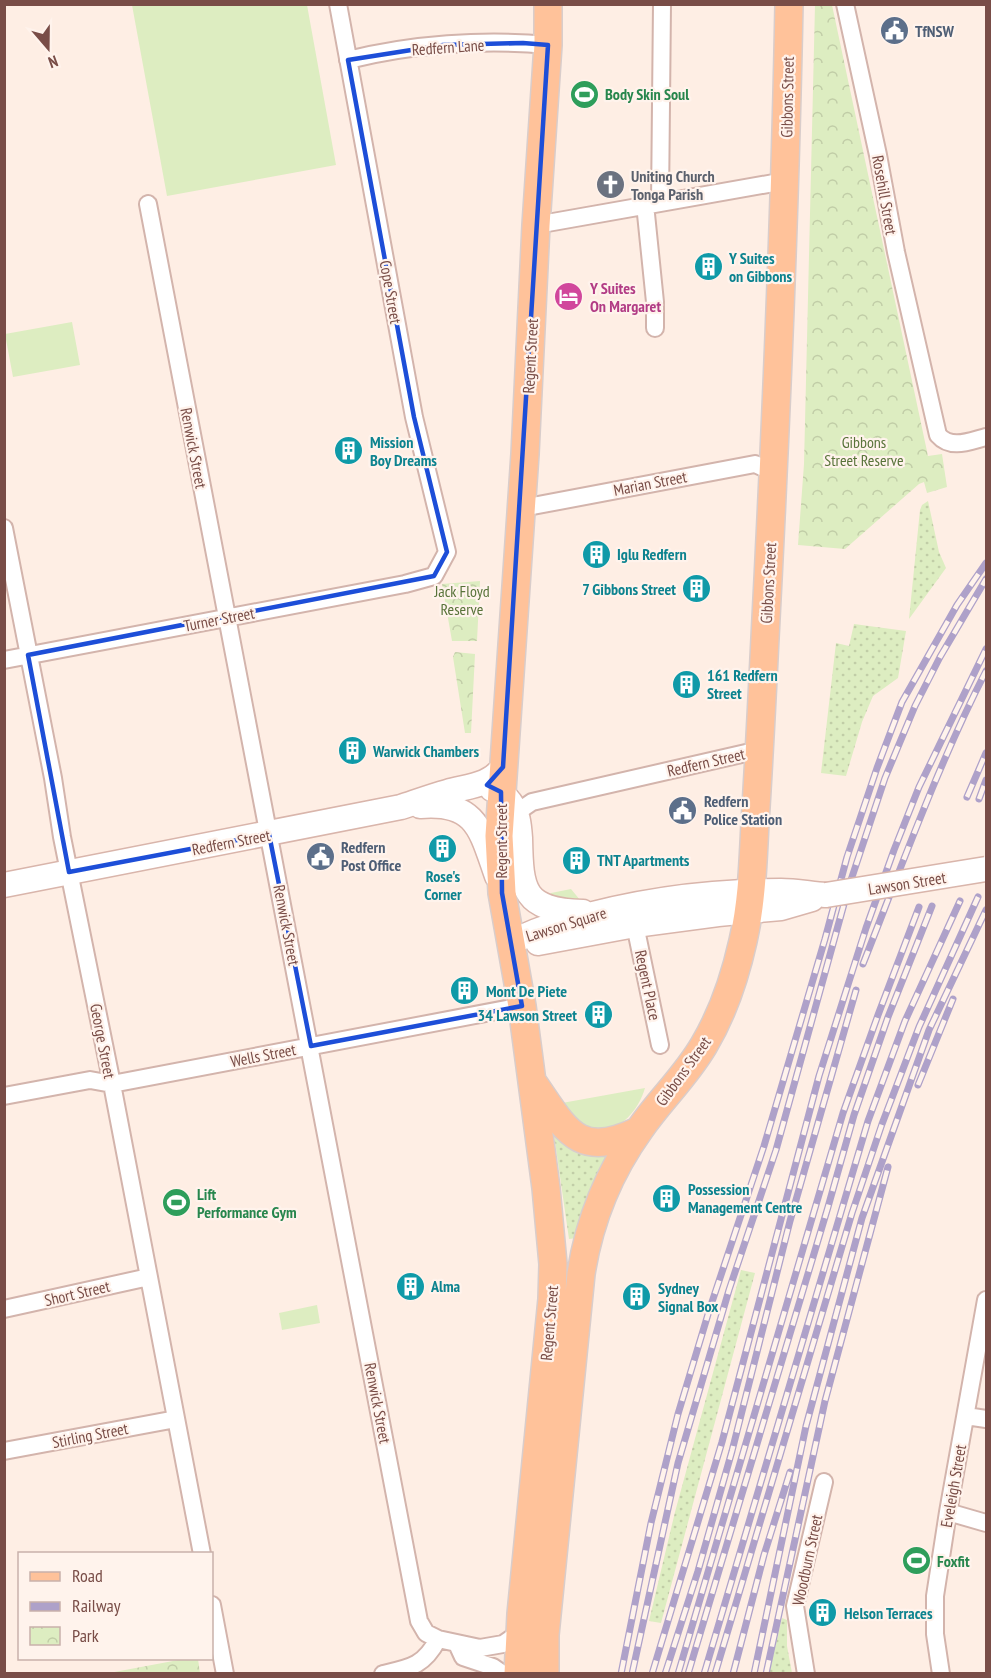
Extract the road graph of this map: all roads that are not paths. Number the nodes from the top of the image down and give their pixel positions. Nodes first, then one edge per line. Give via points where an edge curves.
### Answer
1 (338, 4) edge
2 (549, 4) edge
3 (662, 4) edge
4 (789, 4) edge
5 (844, 4) edge
6 (548, 45) junction
7 (348, 60) junction
8 (785, 181) junction
9 (660, 203) junction
10 (148, 204) dead end
11 (646, 214) dead end
12 (536, 225) junction
13 (655, 328) dead end
14 (987, 437) edge
15 (774, 477) junction
16 (522, 508) junction
17 (4, 528) edge
18 (434, 576) joint
19 (226, 618) junction
20 (28, 655) junction
21 (4, 660) edge
22 (759, 750) junction
23 (507, 791) junction
24 (401, 807) junction
25 (269, 834) junction
26 (987, 869) edge
27 (69, 872) junction
28 (4, 885) edge
29 (502, 893) junction
30 (749, 901) junction
31 (597, 912) junction
32 (635, 925) junction
33 (512, 943) junction
34 (522, 1006) junction
35 (660, 1045) dead end
36 (311, 1046) junction
37 (531, 1079) junction
38 (112, 1084) junction
39 (4, 1096) edge
40 (638, 1131) junction
41 (149, 1277) junction
42 (987, 1300) edge
43 (4, 1309) edge
44 (966, 1416) junction
45 (176, 1419) junction
46 (987, 1419) edge
47 (4, 1451) edge
48 (824, 1482) dead end
49 (948, 1512) junction
50 (987, 1524) edge
51 (202, 1552) edge
52 (213, 1610) edge
53 (519, 1633) junction
54 (438, 1639) junction
55 (457, 1644) junction
56 (225, 1674) edge
57 (383, 1674) edge
58 (503, 1674) edge
59 (518, 1674) edge
60 (545, 1674) edge
61 (807, 1674) edge
62 (941, 1674) edge

1 - 7 street, Cope Street
2 - 6 main road, Regent Street
3 - 9 street
4 - 8 main road, Gibbons Street
5 - 14 street, Rosehill Street via 938,435 950,444
6 - 7 street, Redfern Lane via 443,45
6 - 12 main road, Regent Street
7 - 18 street, Cope Street via 414,417 447,552
8 - 9 street
8 - 15 main road, Gibbons Street
9 - 12 street
10 - 19 street, Renwick Street
11 - 13 street
12 - 16 main road, Regent Street
15 - 16 street, Marian Street via 755,464
15 - 22 main road, Gibbons Street
16 - 23 main road, Regent Street
17 - 20 street, George Street
18 - 19 street, Turner Street
19 - 20 street, Turner Street
19 - 25 street, Renwick Street
20 - 21 street, Turner Street
20 - 27 street, George Street
22 - 23 street, Redfern Street via 532,802
22 - 30 main road, Gibbons Street
23 - 24 street, Redfern Street via 455,790
23 - 29 main road, Regent Street via 499,836
23 - 31 street via 519,825 521,875 528,892 554,910
24 - 25 street, Redfern Street
24 - 29 street via 442,805 470,818 482,836
25 - 27 street, Redfern Street
25 - 36 street, Renwick Street
26 - 30 street, Lawson Street, bridge via 826,895 781,908
27 - 28 street, Redfern Street
27 - 38 street, George Street
29 - 33 main road, Regent Street
30 - 31 street, Lawson Square via 681,899
30 - 32 street, Lawson Square
30 - 40 main road, Gibbons Street via 734,980 713,1027 690,1066
31 - 33 street, Lawson Square via 539,929
32 - 33 street, Lawson Square via 543,943
32 - 35 street, Regent Place
33 - 34 main road, Regent Street
34 - 36 street, Wells Street
34 - 37 main road, Regent Street
36 - 38 street, Wells Street
36 - 54 street, Renwick Street via 419,1621 426,1632
37 - 40 main road via 565,1126 585,1141 610,1142
37 - 53 main road, Regent Street via 546,1188 553,1281
38 - 39 street, Wells Street via 90,1080
38 - 41 street, George Street
40 - 60 main road, Regent Street via 607,1185 583,1259 545,1635
41 - 43 street, Short Street
41 - 45 street, George Street
42 - 44 street, Eveleigh Street
44 - 46 street
44 - 49 street, Eveleigh Street
45 - 47 street, Stirling Street
45 - 51 street, George Street
48 - 61 street, Woodburn Street via 795,1606
49 - 50 street
49 - 62 street, Eveleigh Street via 935,1596
52 - 56 street
53 - 55 street via 495,1647
53 - 59 main road, Regent Street
54 - 55 street
54 - 57 street via 421,1663
55 - 58 street via 463,1657

